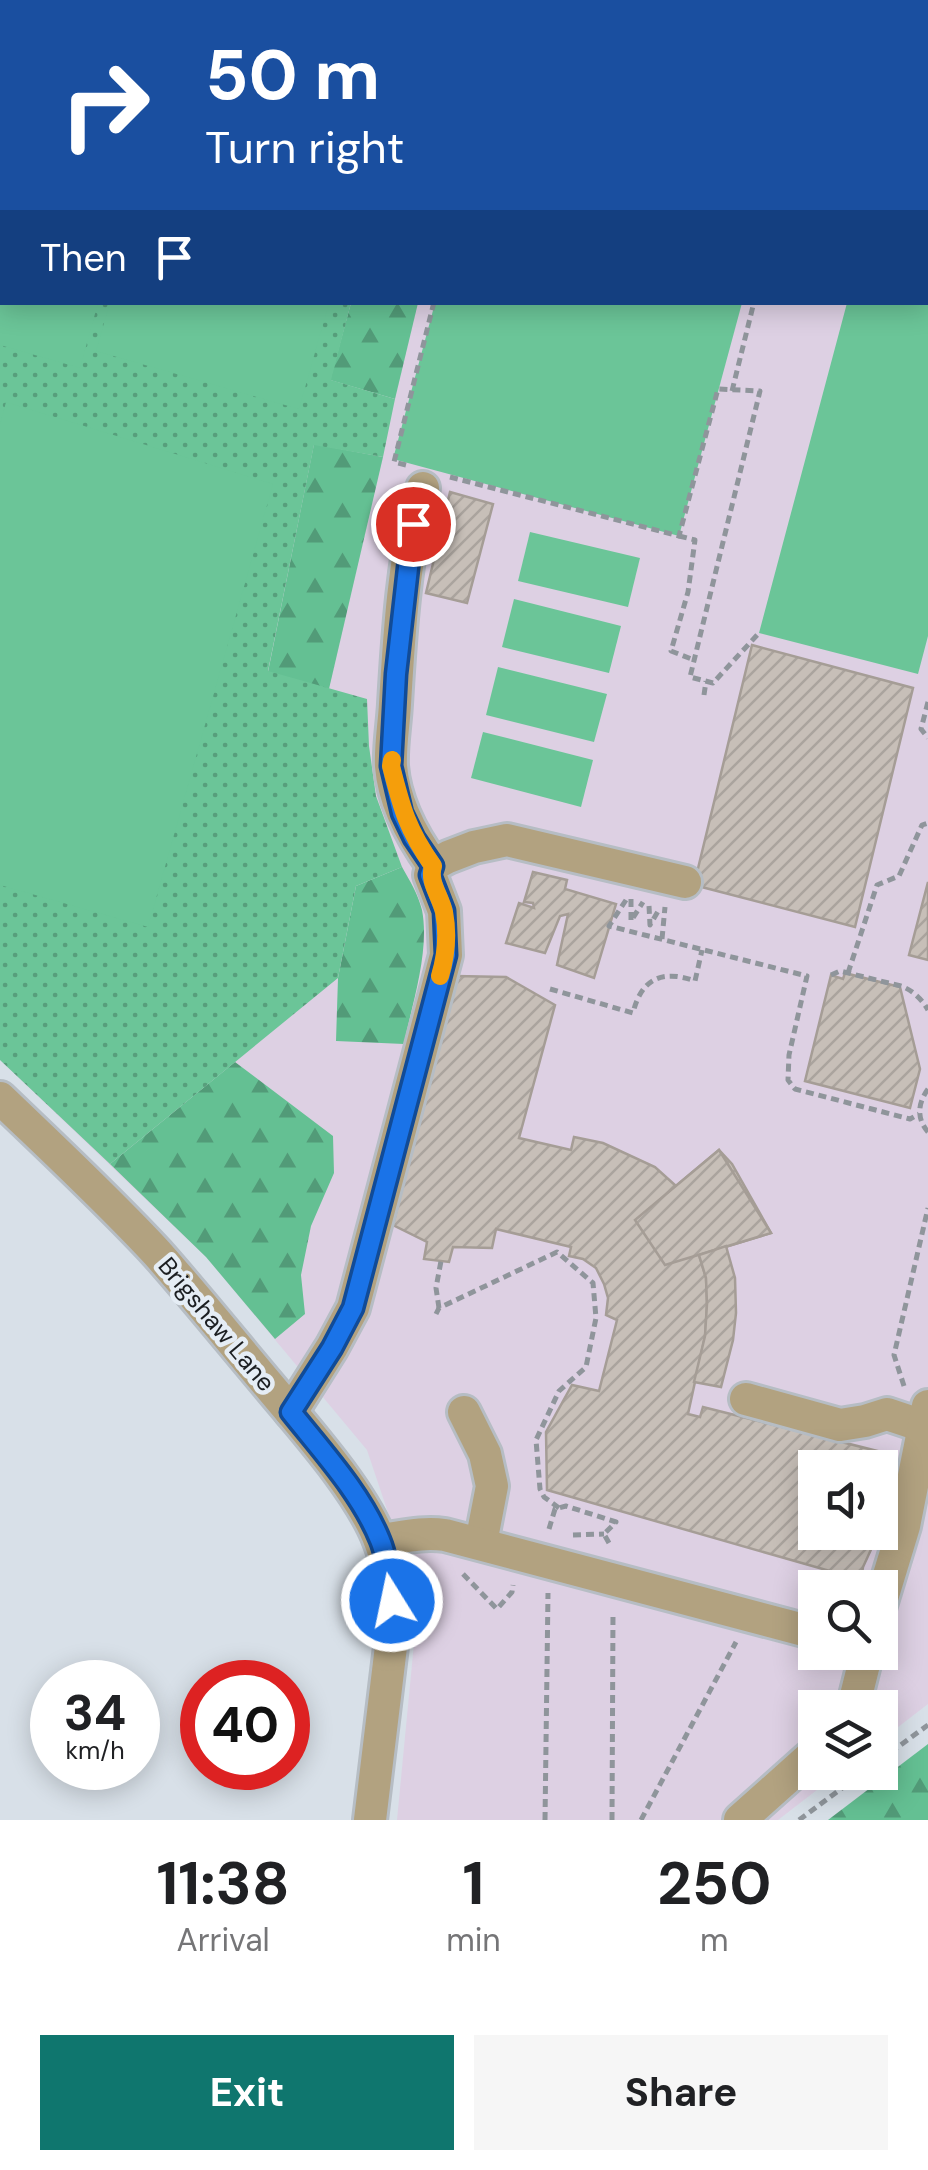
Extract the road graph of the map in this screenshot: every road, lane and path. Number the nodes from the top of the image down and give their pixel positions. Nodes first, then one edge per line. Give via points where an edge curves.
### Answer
1 (433, 305) edge
2 (753, 305) edge
3 (732, 391) junction
4 (427, 477) junction
5 (679, 536) junction
6 (760, 633) dead end
7 (694, 660) junction
8 (706, 681) junction
9 (704, 694) dead end
10 (928, 702) edge
11 (928, 738) edge
12 (928, 823) edge
13 (433, 866) junction
14 (685, 882) dead end
15 (662, 940) junction
16 (702, 950) junction
17 (848, 973) junction
18 (831, 976) dead end
19 (550, 988) dead end
20 (928, 1010) edge
21 (928, 1089) edge
22 (0, 1098) edge
23 (919, 1114) junction
24 (928, 1132) edge
25 (441, 1261) dead end
26 (746, 1399) dead end
27 (291, 1412) junction
28 (464, 1412) dead end
29 (926, 1416) edge
30 (559, 1508) junction
31 (604, 1534) junction
32 (573, 1535) dead end
33 (555, 1537) dead end
34 (380, 1540) junction
35 (481, 1543) junction
36 (609, 1543) dead end
37 (891, 1570) edge
38 (548, 1576) dead end
39 (613, 1608) dead end
40 (798, 1628) edge
41 (737, 1640) dead end
42 (928, 1725) edge
43 (898, 1747) edge
44 (798, 1768) edge
45 (840, 1790) edge
46 (370, 1820) edge
47 (545, 1820) edge
48 (612, 1820) edge
49 (641, 1820) edge
50 (740, 1820) edge
51 (799, 1820) edge

1 - 4 path via 394,462
2 - 3 path
3 - 5 path via 718,389
3 - 7 path via 760,391
4 - 5 path
4 - 13 street via 413,524 391,766 402,813
5 - 7 path via 695,540 671,651
6 - 8 path via 713,683
7 - 8 path via 690,677
8 - 9 path
10 - 11 path via 921,730
12 - 17 path via 899,876 877,884
13 - 14 street via 507,840
13 - 27 street via 446,955 353,1308
15 - 15 path via 608,926 631,892 631,921 648,894 650,925 665,900
15 - 16 path
16 - 19 path via 694,981 656,978 643,988 634,1013
16 - 23 path via 807,976 789,1055 788,1080 796,1089 910,1119
17 - 18 path
17 - 20 path via 908,988
21 - 23 path
22 - 27 street, Brigshaw Lane via 156,1252
23 - 24 path
25 - 30 path via 437,1310 557,1252 593,1283 596,1318 586,1366 560,1391 536,1440 540,1489
26 - 29 street via 840,1425 887,1414
27 - 34 street, Brigshaw Lane
28 - 35 street via 492,1486
29 - 37 street
30 - 31 path via 616,1522
30 - 33 path via 548,1533
31 - 32 path
31 - 36 path
34 - 35 street via 422,1532
34 - 46 street, Brigshaw Lane via 393,1630
35 - 40 street
38 - 47 path
39 - 48 path
41 - 49 path
42 - 43 path
44 - 50 street
45 - 51 path

